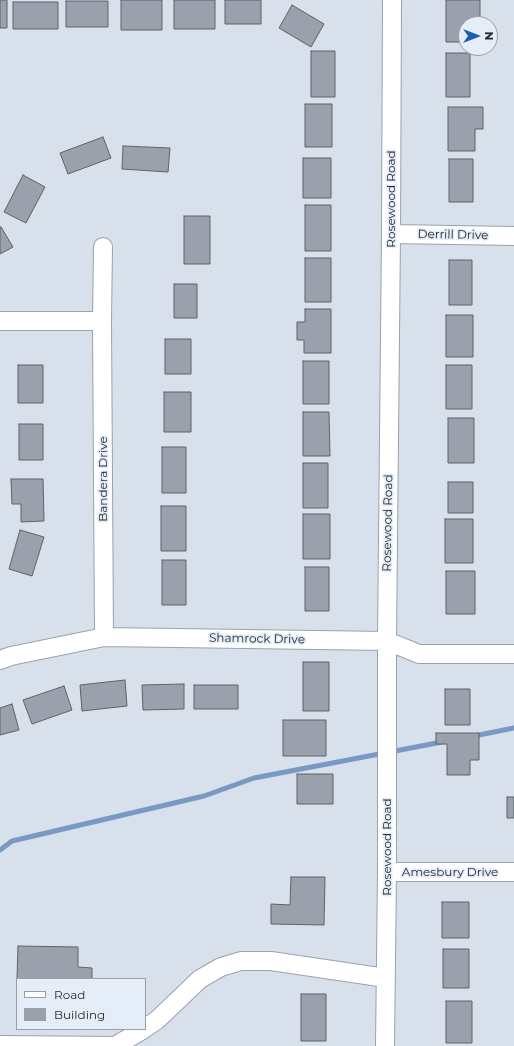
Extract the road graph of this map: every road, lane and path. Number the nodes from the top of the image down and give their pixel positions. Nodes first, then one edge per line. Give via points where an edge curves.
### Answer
1 (392, 0) edge
2 (392, 234) junction
3 (514, 236) edge
4 (103, 247) dead end
5 (0, 321) edge
6 (102, 321) junction
7 (104, 637) junction
8 (387, 641) junction
9 (514, 654) edge
10 (0, 660) edge
11 (387, 872) junction
12 (514, 872) edge
13 (386, 978) junction
14 (146, 1028) edge
15 (142, 1030) edge
16 (0, 1046) edge
17 (385, 1046) edge

1 - 2 street, Rosewood Road
2 - 3 street, Derrill Drive
2 - 8 street, Rosewood Road
4 - 6 street, Bandera Drive
5 - 6 street
6 - 7 street, Bandera Drive
7 - 8 street, Shamrock Drive
7 - 10 street, Shamrock Drive
8 - 9 street, Shamrock Drive via 419,654
8 - 11 street, Rosewood Road
11 - 12 street, Amesbury Drive
11 - 13 street, Rosewood Road
13 - 14 street via 271,961 241,961 221,967 200,979
13 - 17 street, Rosewood Road
15 - 16 street via 115,1046

